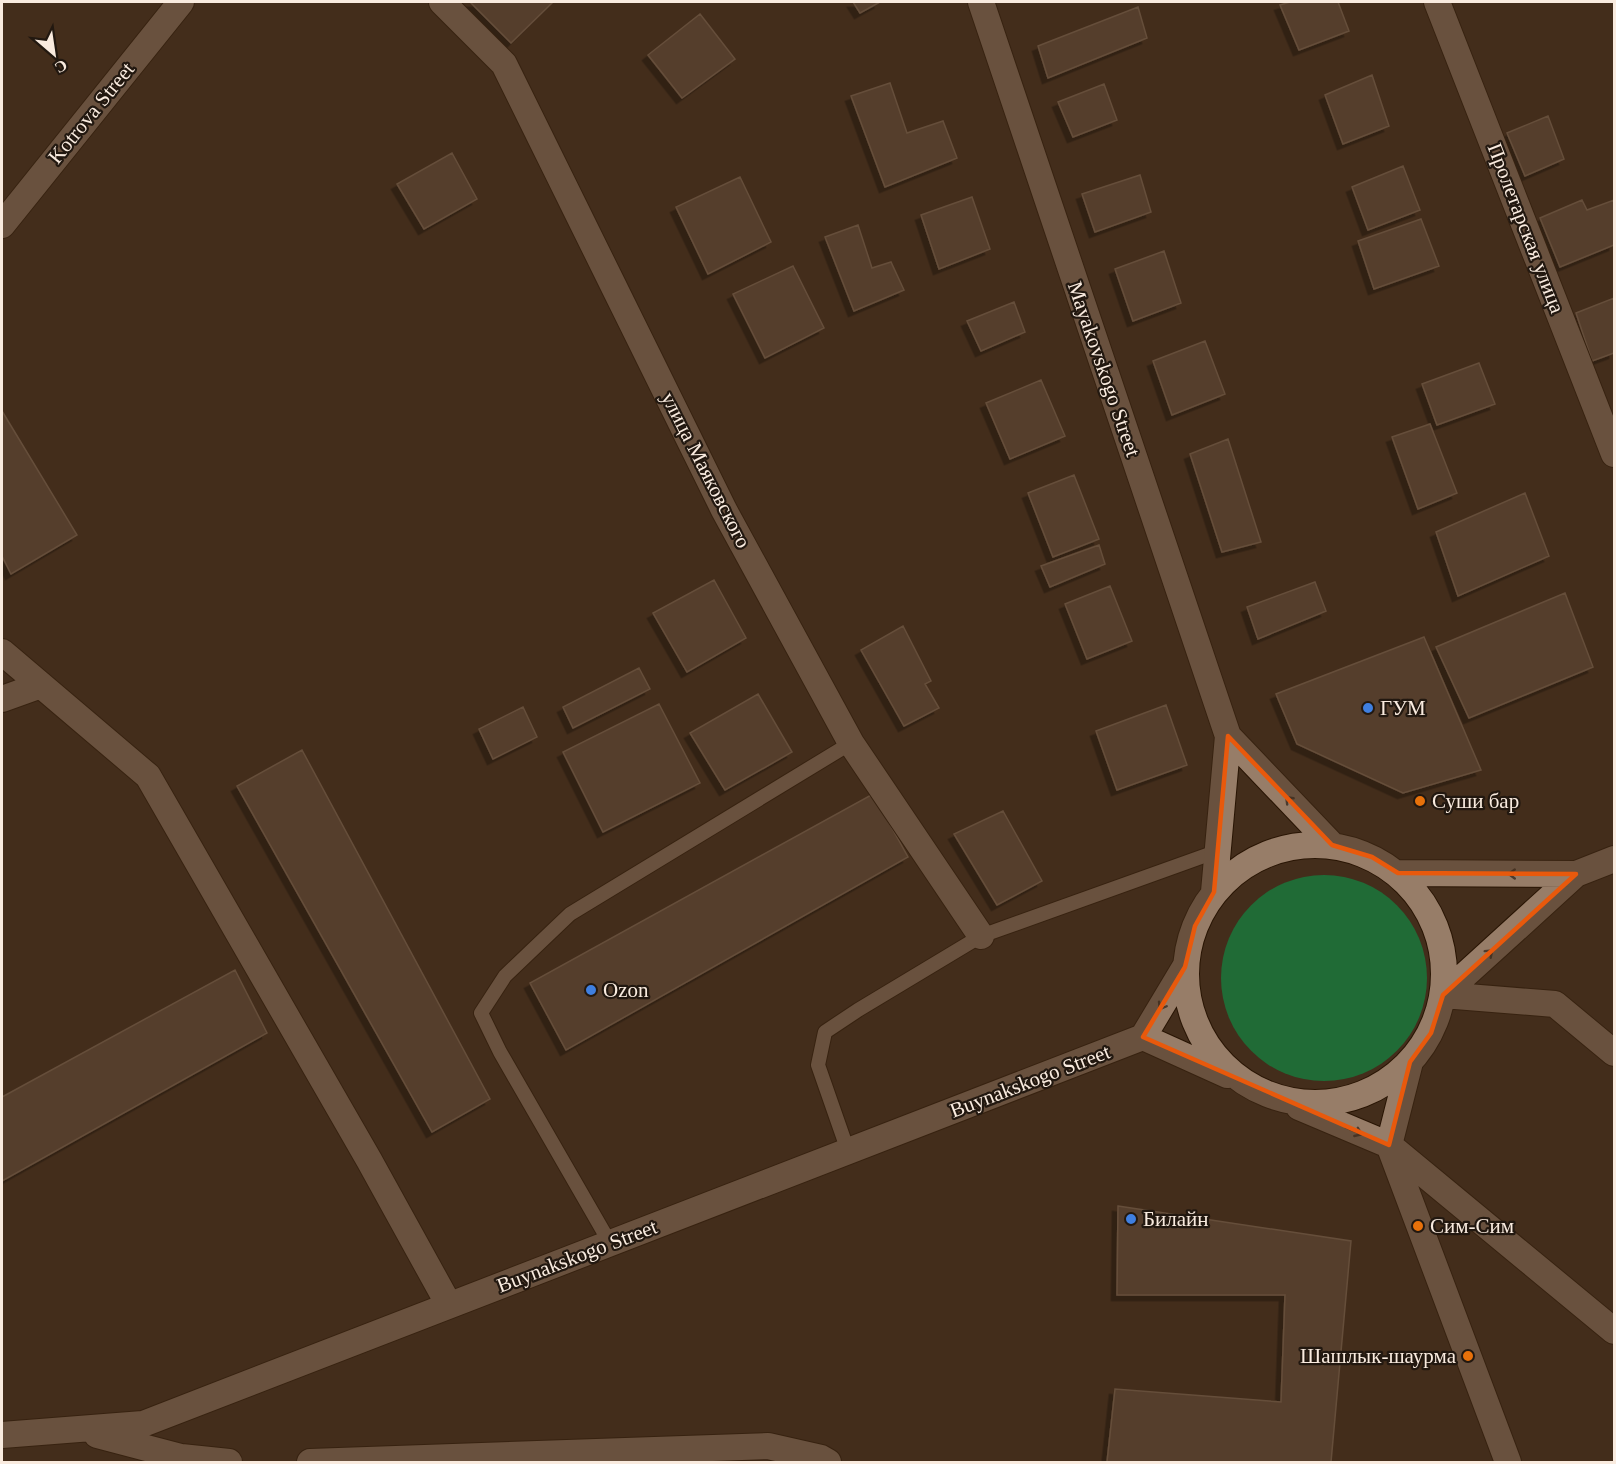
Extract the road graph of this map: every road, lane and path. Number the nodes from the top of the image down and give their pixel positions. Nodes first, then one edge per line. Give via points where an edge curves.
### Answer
1 (181, 2) edge
2 (442, 2) edge
3 (981, 2) edge
4 (1437, 2) edge
5 (2, 225) edge
6 (1614, 454) edge
7 (2, 652) edge
8 (41, 685) junction
9 (2, 699) edge
10 (1228, 736) junction
11 (851, 743) junction
12 (1332, 845) junction
13 (1218, 851) junction
14 (1614, 859) edge
15 (1398, 873) junction
16 (1576, 874) junction
17 (1214, 892) junction
18 (981, 936) junction
19 (1185, 967) junction
20 (1443, 995) junction
21 (1143, 1037) junction
22 (1614, 1053) edge
23 (1410, 1062) junction
24 (1243, 1083) junction
25 (1281, 1100) junction
26 (1389, 1145) junction
27 (848, 1151) junction
28 (610, 1243) junction
29 (449, 1305) junction
30 (1614, 1331) edge
31 (76, 1429) junction
32 (2, 1435) edge
33 (229, 1462) edge
34 (310, 1462) edge
35 (828, 1462) edge
36 (1508, 1462) edge

1 - 5 street, Kotrova Street
2 - 11 street, улица Маяковского via 504,64 724,510
3 - 10 street, Mayakovskogo Street
4 - 6 street, Пролетарская улица
7 - 8 street
8 - 9 street
8 - 29 street via 148,776
12 -> 10 street
10 - 13 street
11 - 18 street, улица Маяковского
11 - 28 lane via 570,914 505,976 481,1013
12 - 15 street via 1372,856
12 - 17 street via 1290,847 1243,866
13 - 17 street
13 - 18 lane
14 - 16 street
16 -> 15 street
15 - 20 street via 1432,915 1445,964
20 -> 16 street
17 - 19 street via 1195,926
18 - 27 lane via 825,1032 818,1065
19 -> 21 street
19 - 24 street via 1191,1013 1212,1054
20 - 22 street via 1555,1004
20 - 23 street via 1431,1033
21 - 24 street
21 - 27 street, Buynakskogo Street
23 - 25 street via 1372,1091 1327,1104
23 - 26 street
24 - 25 street
25 -> 26 street
26 - 30 street
26 - 36 street
27 - 28 street, Buynakskogo Street
28 - 29 street, Buynakskogo Street
29 - 31 street, Buynakskogo Street via 143,1424
31 - 32 street, Buynakskogo Street
31 - 33 street via 181,1457
34 - 35 street via 768,1446

